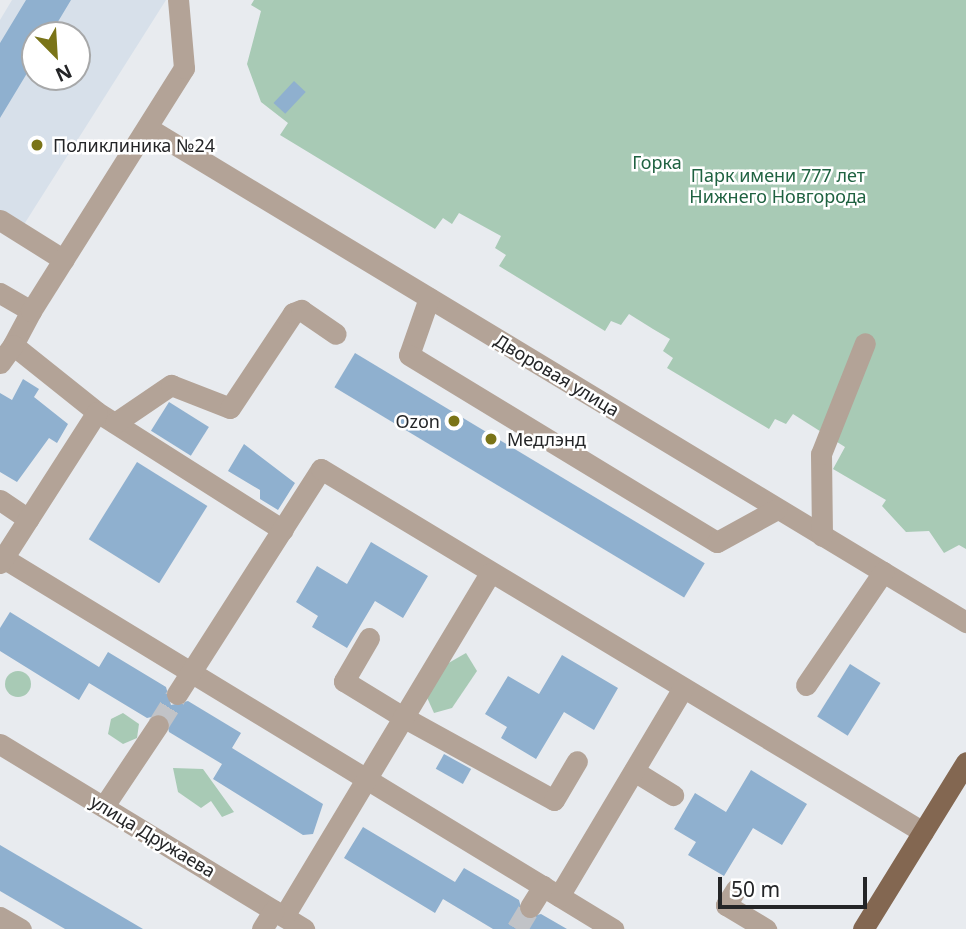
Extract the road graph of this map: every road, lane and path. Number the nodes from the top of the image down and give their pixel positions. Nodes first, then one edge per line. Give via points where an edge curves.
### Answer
1 (178, 0) edge
2 (148, 128) junction
3 (0, 220) edge
4 (64, 260) junction
5 (0, 293) edge
6 (429, 298) junction
7 (31, 311) junction
8 (336, 334) dead end
9 (865, 343) dead end
10 (13, 345) junction
11 (0, 363) edge
12 (97, 412) junction
13 (115, 424) junction
14 (0, 500) edge
15 (777, 509) junction
16 (28, 519) junction
17 (283, 530) junction
18 (822, 536) junction
19 (1, 559) edge
20 (883, 572) junction
21 (490, 573) junction
22 (966, 622) edge
23 (369, 638) dead end
24 (191, 670) junction
25 (806, 685) dead end
26 (683, 688) junction
27 (177, 694) tunnel mouth
28 (403, 716) junction
29 (158, 725) tunnel mouth
30 (0, 744) edge
31 (577, 761) dead end
32 (966, 762) edge
33 (634, 771) junction
34 (366, 777) junction
35 (673, 795) dead end
36 (104, 806) junction
37 (923, 832) junction
38 (736, 889) dead end
39 (551, 891) junction
40 (530, 907) tunnel mouth
41 (279, 913) junction
42 (0, 917) edge
43 (21, 929) edge
44 (262, 929) edge
45 (304, 929) edge
46 (613, 929) edge
47 (766, 929) edge
48 (863, 929) edge

1 - 2 street via 184,68
2 - 4 street
2 - 6 street, Дворовая улица
3 - 4 street
4 - 7 street
5 - 7 street
6 - 15 street, Дворовая улица
6 - 15 street via 409,355 717,542
7 - 10 street
8 - 13 street via 301,310 293,313 230,408 171,385
9 - 18 street via 821,454
10 - 11 street
10 - 12 street
12 - 13 street
12 - 16 street
13 - 17 street
14 - 16 street
15 - 18 street, Дворовая улица
16 - 19 street
17 - 21 street via 321,469
17 - 24 street
18 - 20 street, Дворовая улица
19 - 24 street
20 - 22 street, Дворовая улица
20 - 25 street
21 - 26 street
21 - 28 street
23 - 28 street via 344,681
24 - 27 street
24 - 34 street
26 - 33 street
26 - 37 street
28 - 31 street via 554,800
28 - 34 street
29 - 36 street
30 - 36 street, улица Дружаева
32 - 37 main road
33 - 35 street
33 - 39 street
34 - 39 street
34 - 41 street
36 - 41 street, улица Дружаева
37 - 48 main road
38 - 47 street via 726,905
39 - 40 street
39 - 46 street
41 - 44 street
41 - 45 street, улица Дружаева
42 - 43 street

